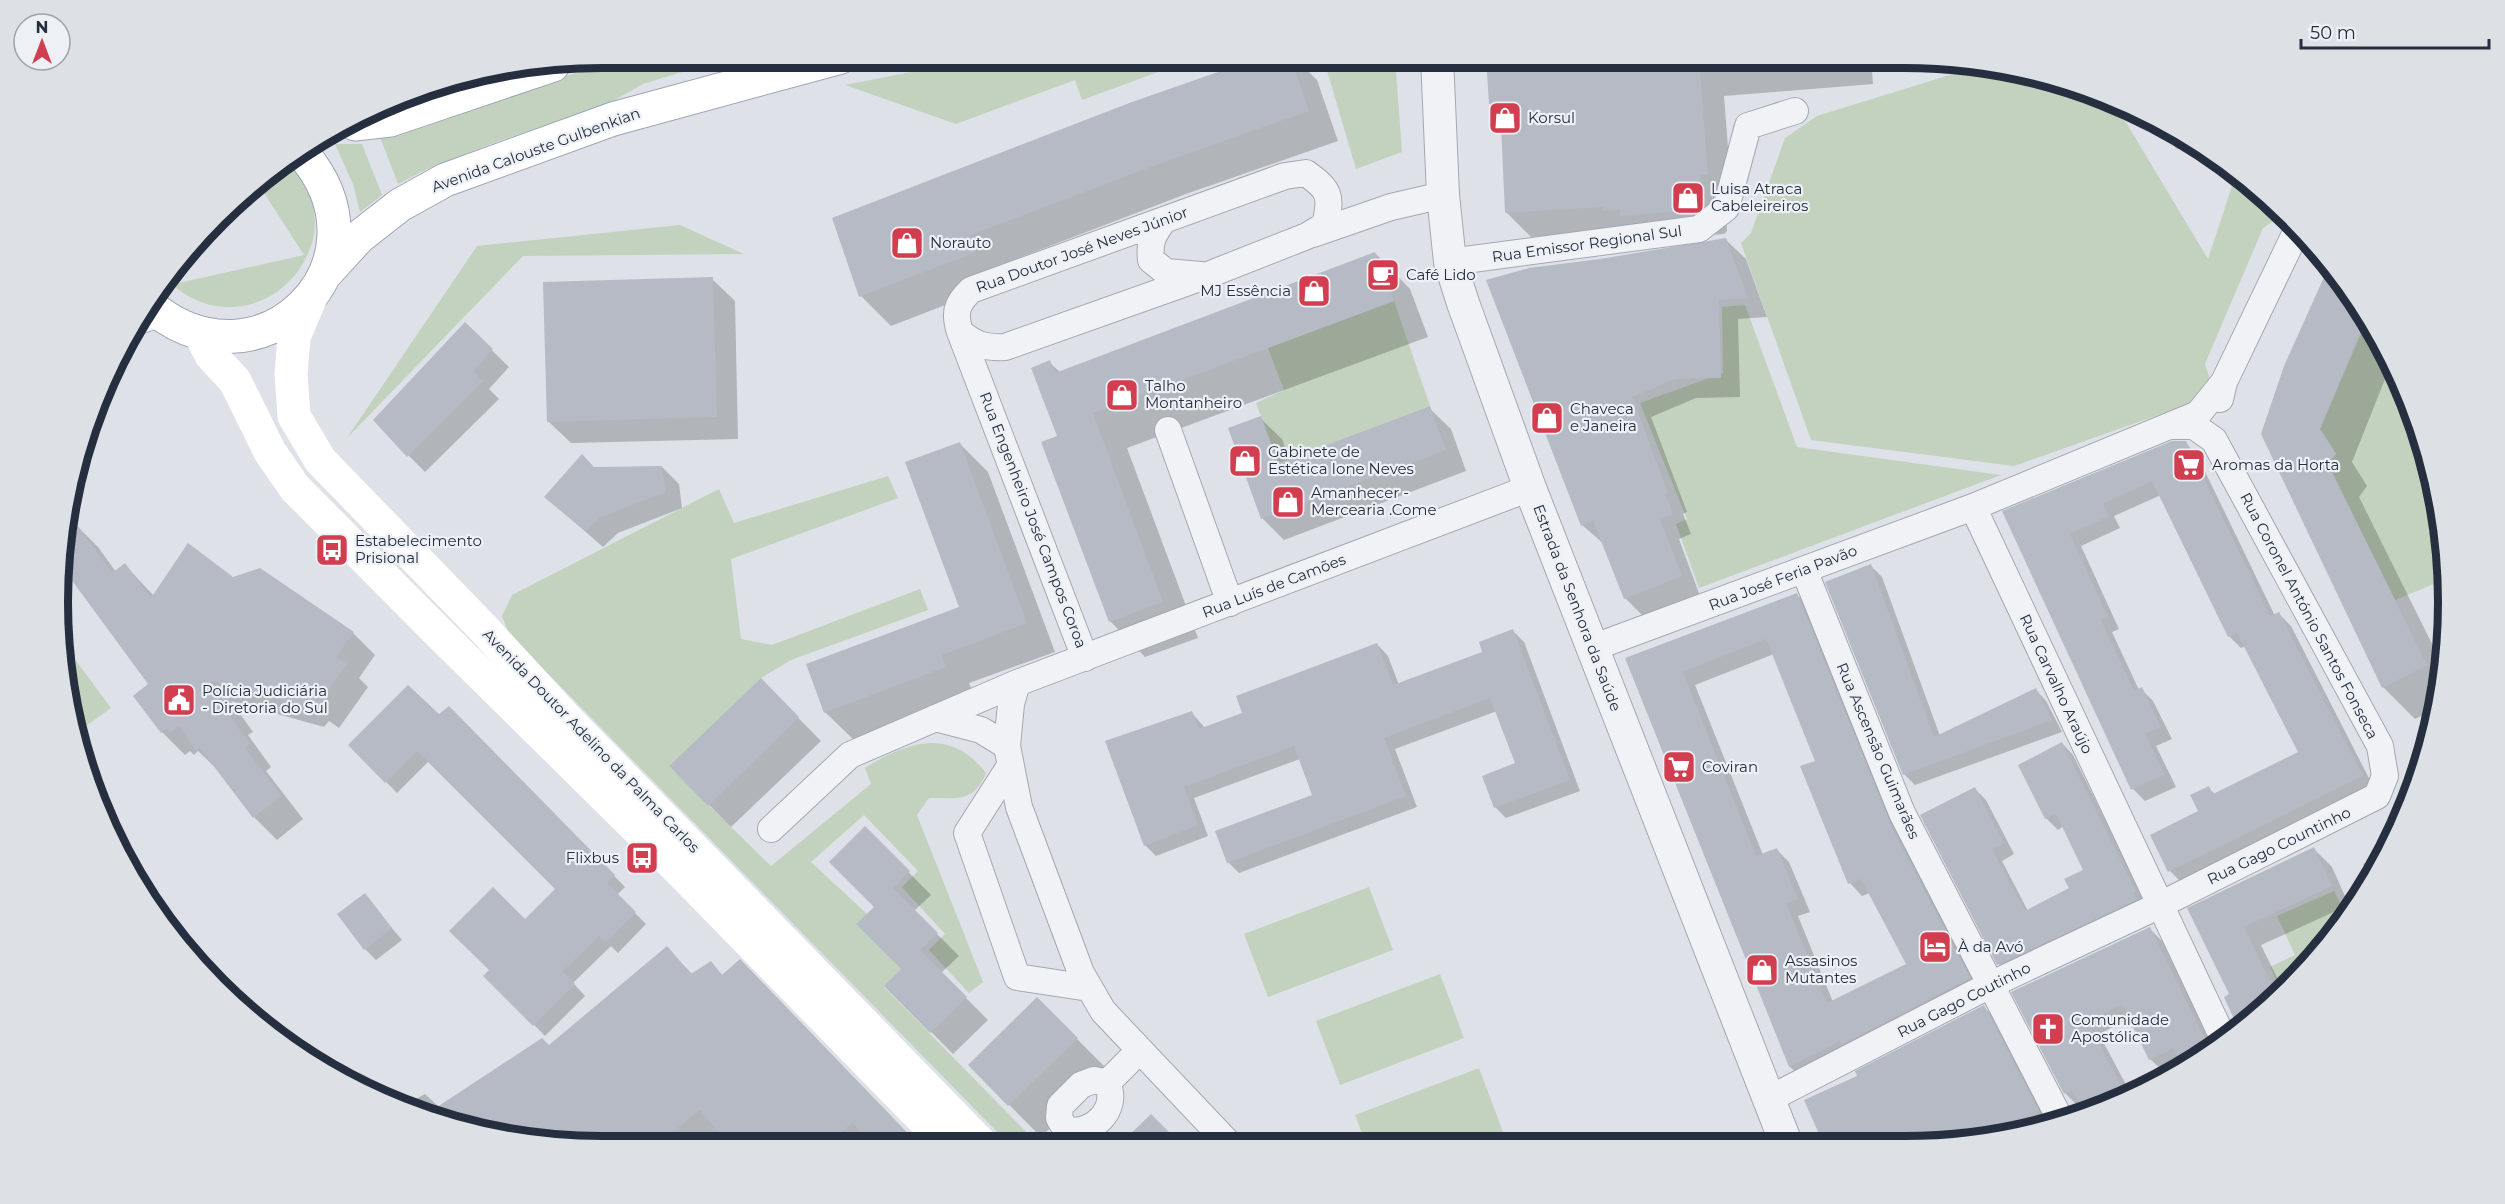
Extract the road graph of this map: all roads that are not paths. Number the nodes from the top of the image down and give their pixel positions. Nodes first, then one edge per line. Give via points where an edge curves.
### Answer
1 (716, 68) edge
2 (801, 68) edge
3 (1437, 68) edge
4 (532, 72) edge
5 (1796, 111) dead end
6 (613, 119) junction
7 (366, 123) edge
8 (306, 157) edge
9 (1443, 195) junction
10 (1164, 220) junction
11 (1307, 236) junction
12 (2293, 237) edge
13 (1109, 240) junction
14 (1450, 262) junction
15 (1208, 275) junction
16 (319, 285) junction
17 (1125, 305) junction
18 (152, 315) edge
19 (960, 332) junction
20 (200, 334) junction
21 (1005, 347) junction
22 (981, 382) junction
23 (2224, 382) junction
24 (2163, 428) junction
25 (1168, 430) dead end
26 (2214, 440) junction
27 (1530, 488) junction
28 (1973, 507) junction
29 (1804, 570) junction
30 (1230, 603) junction
31 (1592, 648) junction
32 (1085, 658) junction
33 (1017, 683) junction
34 (935, 718) junction
35 (1009, 756) junction
36 (2385, 776) joint
37 (771, 829) dead end
38 (2160, 905) junction
39 (1989, 986) junction
40 (1089, 988) junction
41 (2220, 1032) edge
42 (1139, 1051) junction
43 (1107, 1083) dead end
44 (1769, 1099) junction
45 (2057, 1113) edge
46 (939, 1136) edge
47 (973, 1136) edge
48 (1221, 1136) edge
49 (1783, 1136) edge

1 - 6 main road via 653,86
2 - 6 main road, Avenida Calouste Gulbenkian
3 - 9 street, Estrada da Senhora da Saúde
4 - 7 main road via 390,120
5 - 14 street, Rua Emissor Regional Sul via 1748,126 1726,208 1699,229
6 - 16 main road, Avenida Calouste Gulbenkian via 445,180 400,205 359,237
8 - 16 main road via 319,172 333,204 335,239
9 - 11 street, Rua Doutor José Neves Júnior via 1391,207
9 - 14 street, Estrada da Senhora da Saúde
10 - 11 street, Rua Doutor José Neves Júnior via 1306,172 1325,186 1330,205 1325,225
10 - 13 street, Rua Doutor José Neves Júnior
10 - 15 street via 1153,233 1151,260 1166,272
11 - 15 street, Rua Doutor José Neves Júnior
12 - 23 street
13 - 17 street via 1132,247 1146,265 1143,283
13 - 19 street, Rua Doutor José Neves Júnior via 971,290 958,303 956,318
14 - 27 street, Estrada da Senhora da Saúde
15 - 17 street, Rua Doutor José Neves Júnior
16 - 20 main road via 288,318 260,332 230,338
16 - 47 main road, Avenida Doutor Adelino da Palma Carlos via 294,337 291,374 294,416 320,460
17 - 21 street, Rua Doutor José Neves Júnior
18 - 20 main road
19 - 21 street, Rua Doutor José Neves Júnior via 987,348
19 - 22 street, Rua Engenheiro José Campos Coroa
20 - 46 main road, Avenida Doutor Adelino da Palma Carlos via 211,355 235,381 270,452 296,488
21 - 22 street via 982,366
22 - 32 street, Rua Engenheiro José Campos Coroa
23 - 24 street via 2198,414
23 - 26 street via 2214,420
24 - 26 street via 2194,426
24 - 28 street
25 - 30 street
26 - 36 street, Rua Coronel António Santos Fonseca via 2380,746
27 - 30 street, Rua Luís de Camões
27 - 31 street, Estrada da Senhora da Saúde
28 - 29 street, Rua José Feria Pavão
28 - 38 street, Rua Carvalho Araújo
29 - 31 street, Rua José Feria Pavão
29 - 39 street, Rua Ascensão Guimarães via 1902,813
30 - 32 street, Rua Luís de Camões
31 - 44 street, Estrada da Senhora da Saúde
32 - 33 street, Rua Luís de Camões
33 - 34 street, Rua Luís de Camões
33 - 35 street via 1011,704
34 - 35 street via 981,730
34 - 37 street, Rua Luís de Camões via 850,755
35 - 40 street via 1019,807
35 - 40 street via 967,833 1017,977
36 - 38 street, Rua Gago Countinho via 2377,796
38 - 39 street, Rua Gago Coutinho
38 - 41 street, Rua Carvalho Araújo
39 - 44 street, Rua Gago Coutinho
39 - 45 street, Rua Ascensão Guimarães
40 - 42 street via 1103,1011
42 - 43 street
42 - 48 street
44 - 49 street, Estrada da Senhora da Saúde

